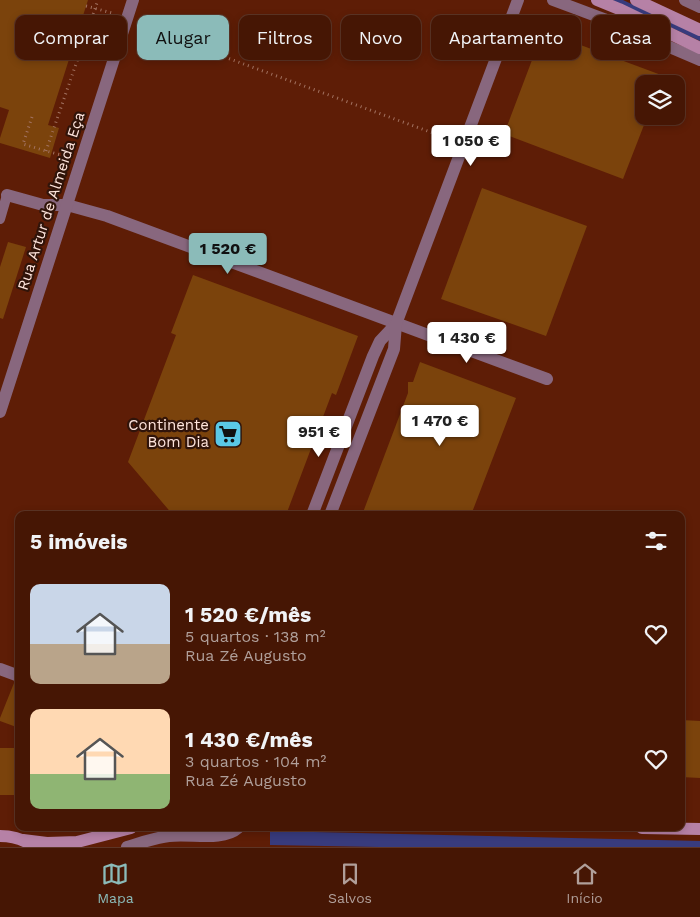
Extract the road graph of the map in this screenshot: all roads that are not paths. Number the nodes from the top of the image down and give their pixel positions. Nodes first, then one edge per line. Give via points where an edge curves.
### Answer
1 (133, 0) edge
2 (518, 0) edge
3 (554, 0) edge
4 (597, 0) edge
5 (636, 0) edge
6 (685, 0) edge
7 (700, 8) edge
8 (700, 30) edge
9 (700, 48) edge
10 (700, 60) edge
11 (7, 195) joint
12 (67, 205) junction
13 (0, 219) edge
14 (396, 324) junction
15 (547, 379) dead end
16 (0, 412) edge
17 (314, 511) edge
18 (332, 511) edge
19 (0, 669) edge
20 (15, 675) edge
21 (685, 829) edge
22 (700, 829) edge
23 (120, 831) edge
24 (235, 831) edge
25 (0, 836) edge
26 (28, 843) edge
27 (127, 847) edge

1 - 12 street, Rua Artur de Almeida Eça
2 - 14 street
3 - 10 street
4 - 9 main road
5 - 8 main road
6 - 7 street
11 - 12 street via 43,205
11 - 13 lane
12 - 14 street via 133,225
12 - 16 street, Rua Artur de Almeida Eça
14 - 15 street
14 - 17 street via 373,356
14 - 18 street via 394,349
19 - 20 street
21 - 22 main road
23 - 26 main road via 77,842
24 - 27 street via 218,836 169,836
25 - 26 main road

